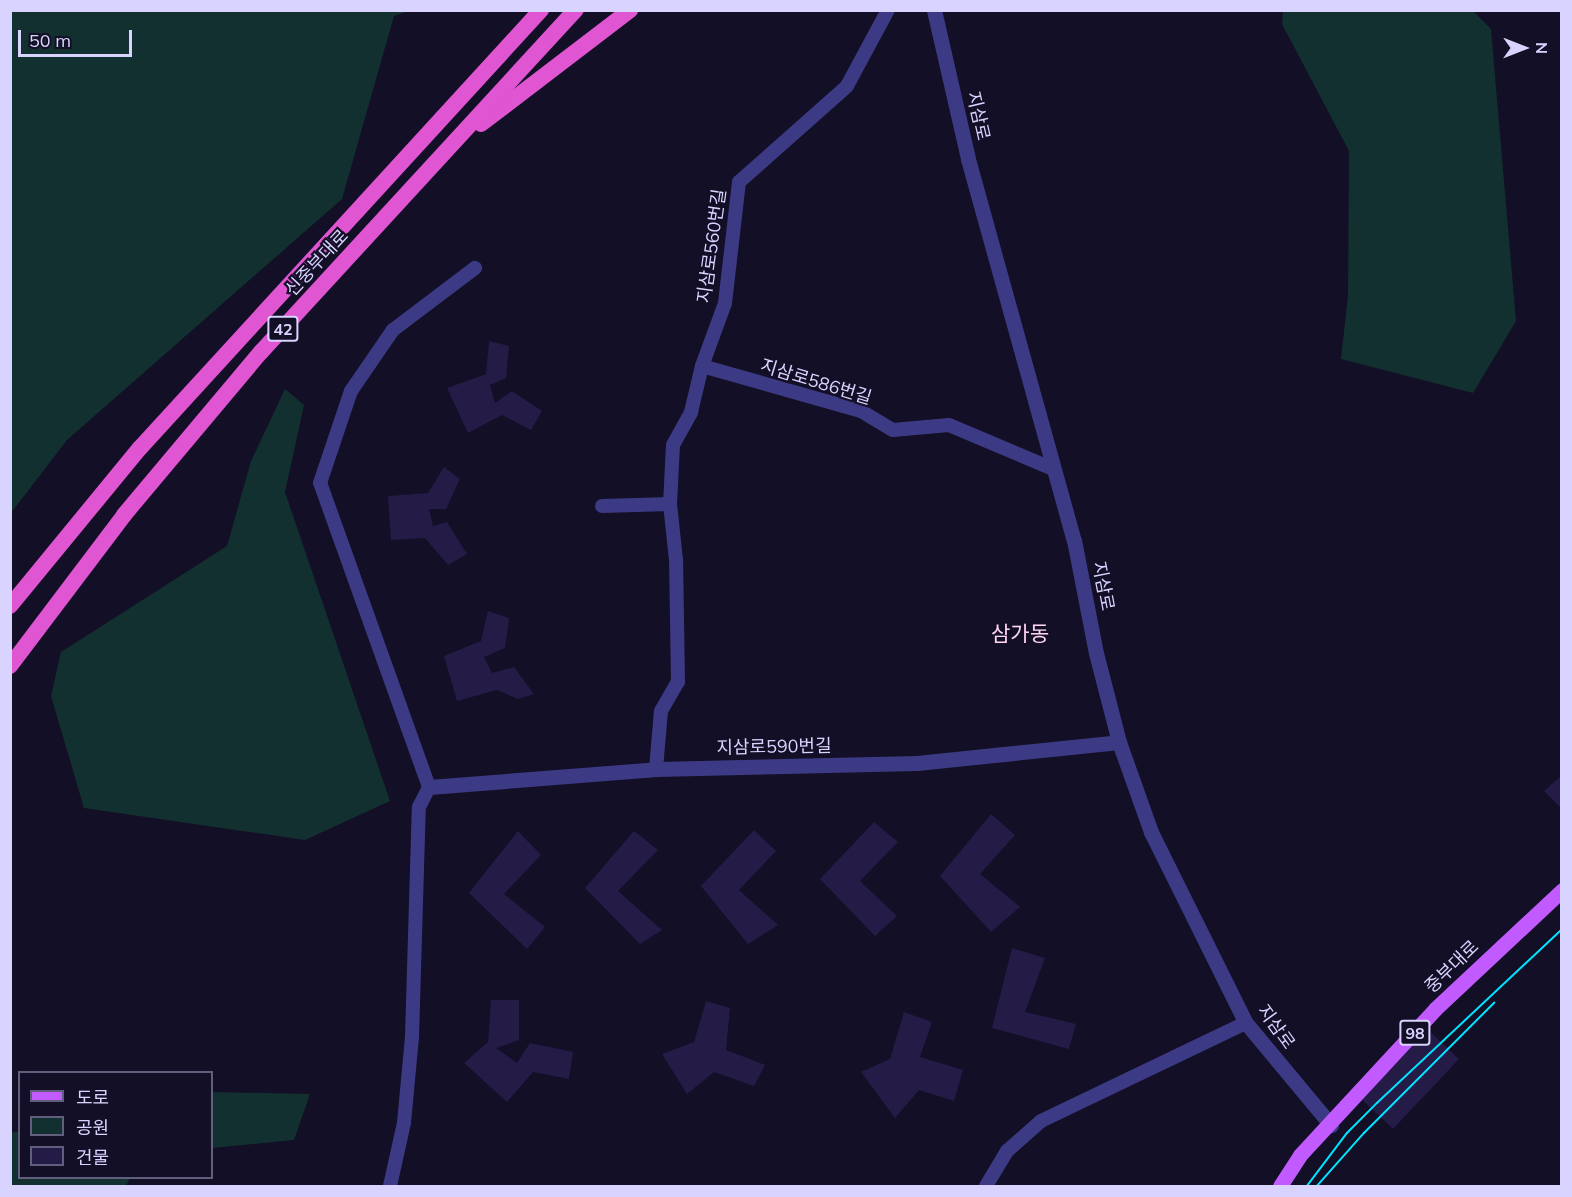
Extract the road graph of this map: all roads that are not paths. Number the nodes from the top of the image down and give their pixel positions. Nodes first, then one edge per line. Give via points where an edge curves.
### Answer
1 (541, 10) edge
2 (576, 10) edge
3 (630, 10) edge
4 (888, 10) edge
5 (934, 10) edge
6 (445, 153) junction
7 (475, 268) dead end
8 (702, 366) junction
9 (1053, 469) junction
10 (670, 504) junction
11 (602, 506) dead end
12 (10, 606) edge
13 (10, 666) edge
14 (1119, 742) junction
15 (656, 770) junction
16 (429, 787) junction
17 (1562, 890) edge
18 (1246, 1023) junction
19 (1331, 1125) junction
20 (390, 1186) edge
21 (986, 1186) edge
22 (1280, 1186) edge

1 - 12 highway, 신중부대로 / 42 via 156,430
2 - 6 highway, 신중부대로 / 42
3 - 6 highway
4 - 8 street, 지삼로560번길 via 847,87 739,182 725,303
5 - 9 street, 지삼로 via 968,159 1018,328
6 - 13 highway, 신중부대로 / 42 via 261,352 124,515
7 - 16 street via 393,330 351,391 320,483
8 - 9 street, 지삼로586번길 via 861,411 893,430 949,425
8 - 10 street, 지삼로560번길 via 691,412 673,445
9 - 14 street, 지삼로 via 1074,540 1096,653
10 - 11 street
10 - 15 street, 지삼로560번길 via 676,560 678,682 661,711
14 - 15 street, 지삼로590번길 via 917,763
14 - 18 street, 지삼로 via 1151,832
15 - 16 street, 지삼로590번길
16 - 20 street via 419,807 412,1037 404,1123
17 - 19 main road, 중부대로 / 98 via 1436,1009
18 - 19 street, 지삼로
18 - 21 street via 1041,1121 1007,1151
19 - 22 main road, 중부대로 / 98 via 1300,1155

